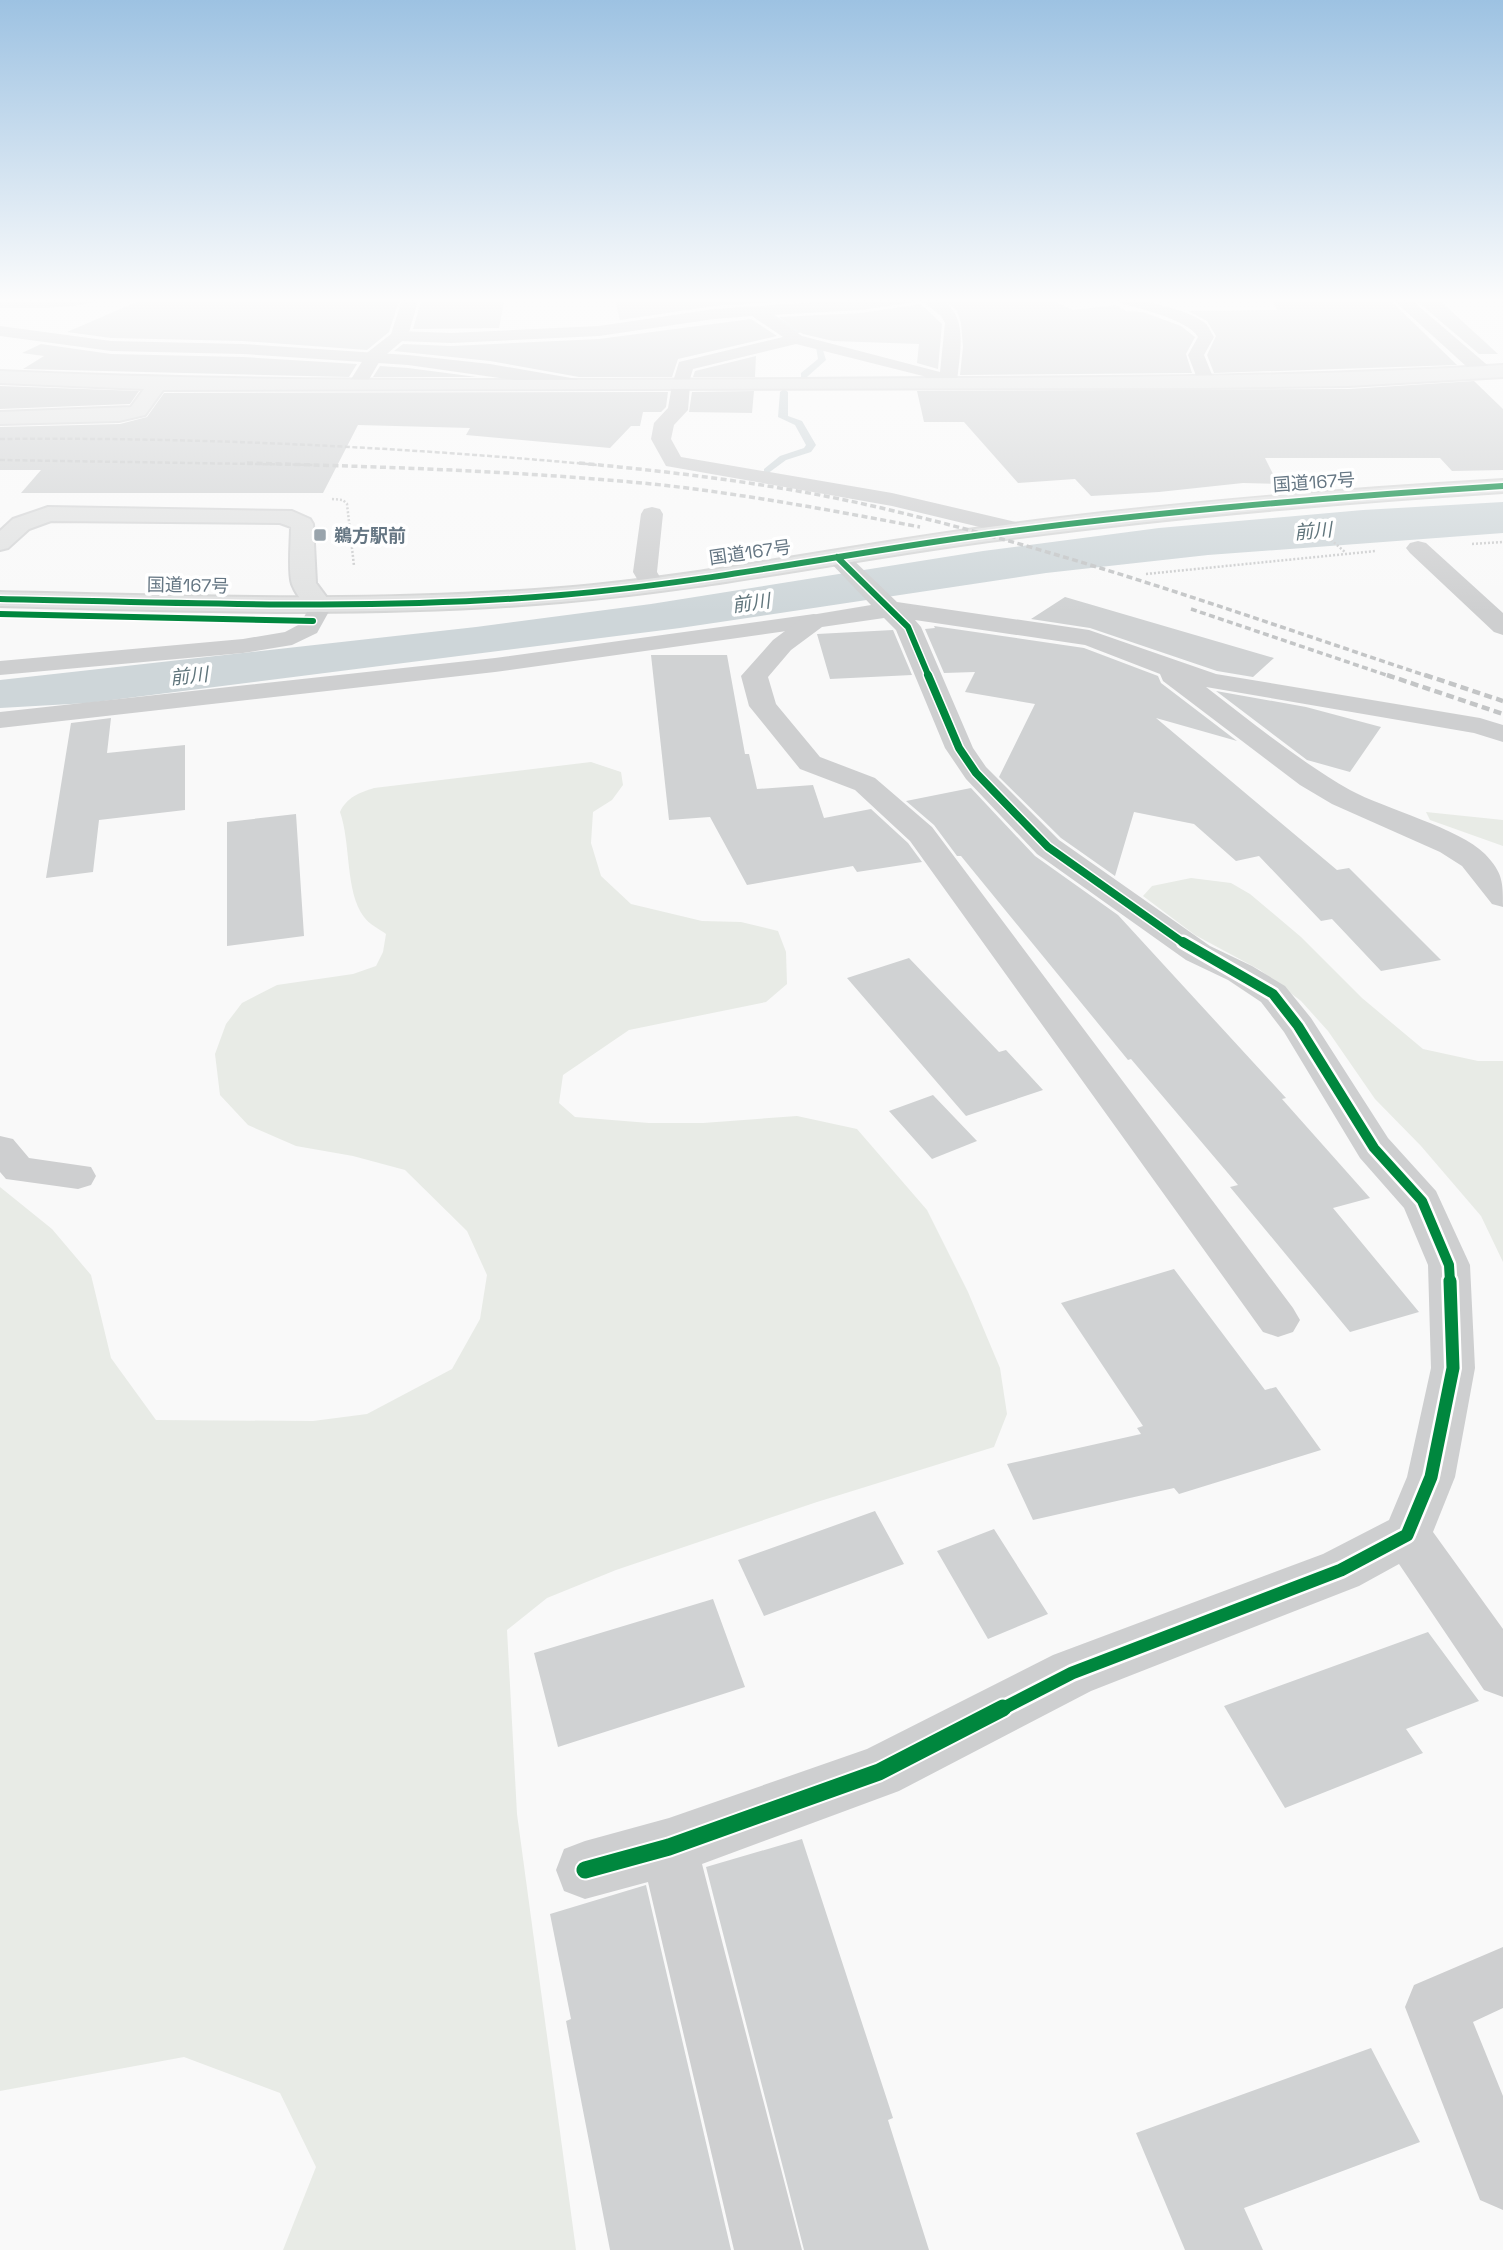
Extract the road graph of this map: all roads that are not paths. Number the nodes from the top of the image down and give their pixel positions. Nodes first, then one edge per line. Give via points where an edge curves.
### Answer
1 (144, 402) edge
2 (679, 402) edge
3 (0, 418) edge
4 (1503, 486) edge
5 (652, 514) dead end
6 (1021, 530) junction
7 (0, 543) edge
8 (1418, 548) road end
9 (844, 564) junction
10 (652, 584) junction
11 (0, 599) edge
12 (321, 606) junction
13 (889, 606) junction
14 (814, 621) junction
15 (1503, 627) edge
16 (1159, 665) junction
17 (0, 668) edge
18 (0, 720) edge
19 (1503, 734) edge
20 (1503, 897) edge
21 (0, 1148) edge
22 (78, 1176) dead end
23 (1278, 1320) dead end
24 (1407, 1535) junction
25 (1503, 1672) edge
26 (669, 1847) junction
27 (585, 1870) dead end
28 (1503, 1977) edge
29 (1503, 2177) edge
30 (768, 2250) edge

1 - 3 main road via 138,411 119,415
2 - 6 street via 678,410 664,423 658,445 673,462 849,491
4 - 6 main road, 国道167号 via 1188,509
5 - 10 street via 645,572
6 - 9 main road, 国道167号
7 - 12 main road via 21,524 48,514 284,516 302,524 304,584
8 - 15 street
9 - 10 main road, 国道167号
9 - 13 street
10 - 12 main road, 国道167号 via 497,600
11 - 12 main road, 国道167号
12 - 17 lane via 309,628 292,638
13 - 14 street
13 - 16 street via 1088,638
13 - 24 street via 908,626 958,748 976,773 1048,847 1198,953 1273,994 1328,1071 1374,1148 1422,1201 1449,1265 1453,1368 1431,1477
14 - 18 lane via 495,665
14 - 23 street via 782,645 754,676 763,706 810,763 865,785 921,834
16 - 19 street via 1224,683 1480,726
16 - 20 street via 1310,779 1473,859
21 - 22 lane via 19,1170
24 - 25 street
24 - 26 street via 1341,1570 1072,1673 878,1772
26 - 27 street
26 - 30 street
28 - 29 street via 1436,2007

